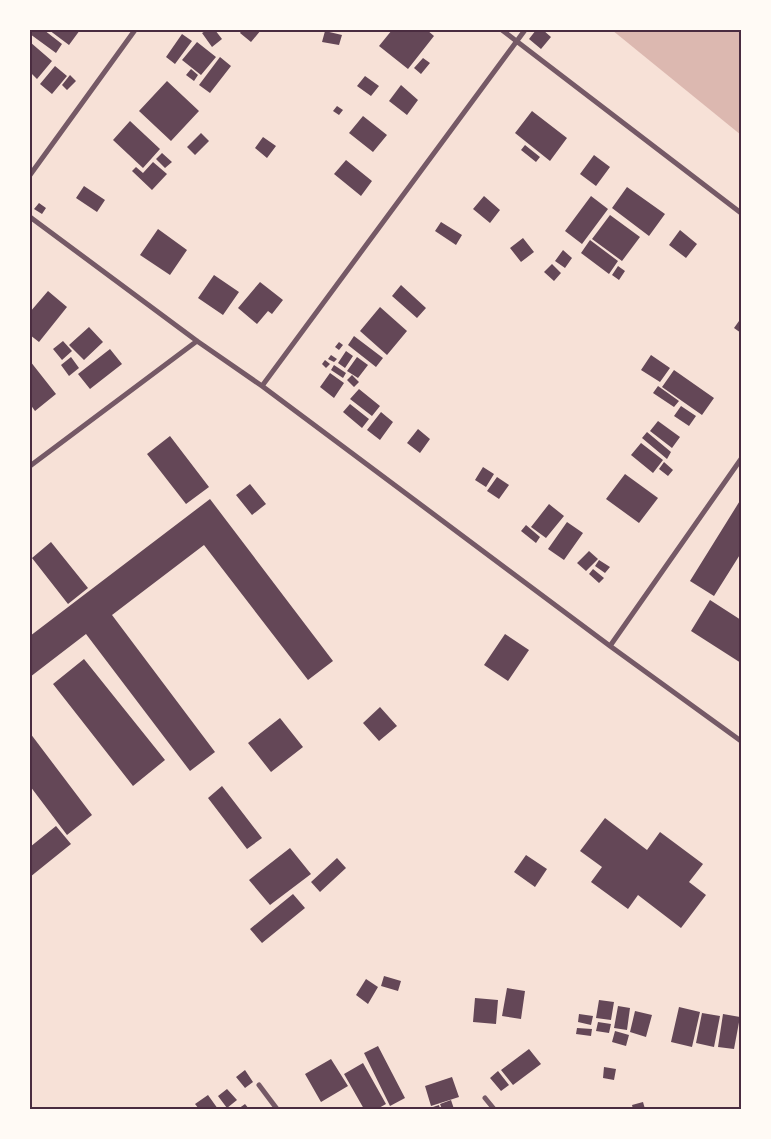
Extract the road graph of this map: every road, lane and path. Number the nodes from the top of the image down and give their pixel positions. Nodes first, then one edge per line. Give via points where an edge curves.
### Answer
1 (135, 30) edge
2 (502, 30) edge
3 (525, 30) edge
4 (517, 41) junction
5 (30, 175) edge
6 (741, 213) edge
7 (30, 217) edge
8 (197, 341) junction
9 (262, 386) junction
10 (741, 459) edge
11 (30, 466) edge
12 (610, 646) junction
13 (741, 742) edge
14 (259, 1085) dead end
15 (485, 1098) dead end
16 (276, 1109) edge
17 (494, 1109) edge

1 - 5 street
2 - 4 street
3 - 4 street
4 - 6 street
4 - 9 street
7 - 8 street
8 - 9 street
8 - 11 street
9 - 12 street
10 - 12 street
12 - 13 street
14 - 16 street
15 - 17 street

